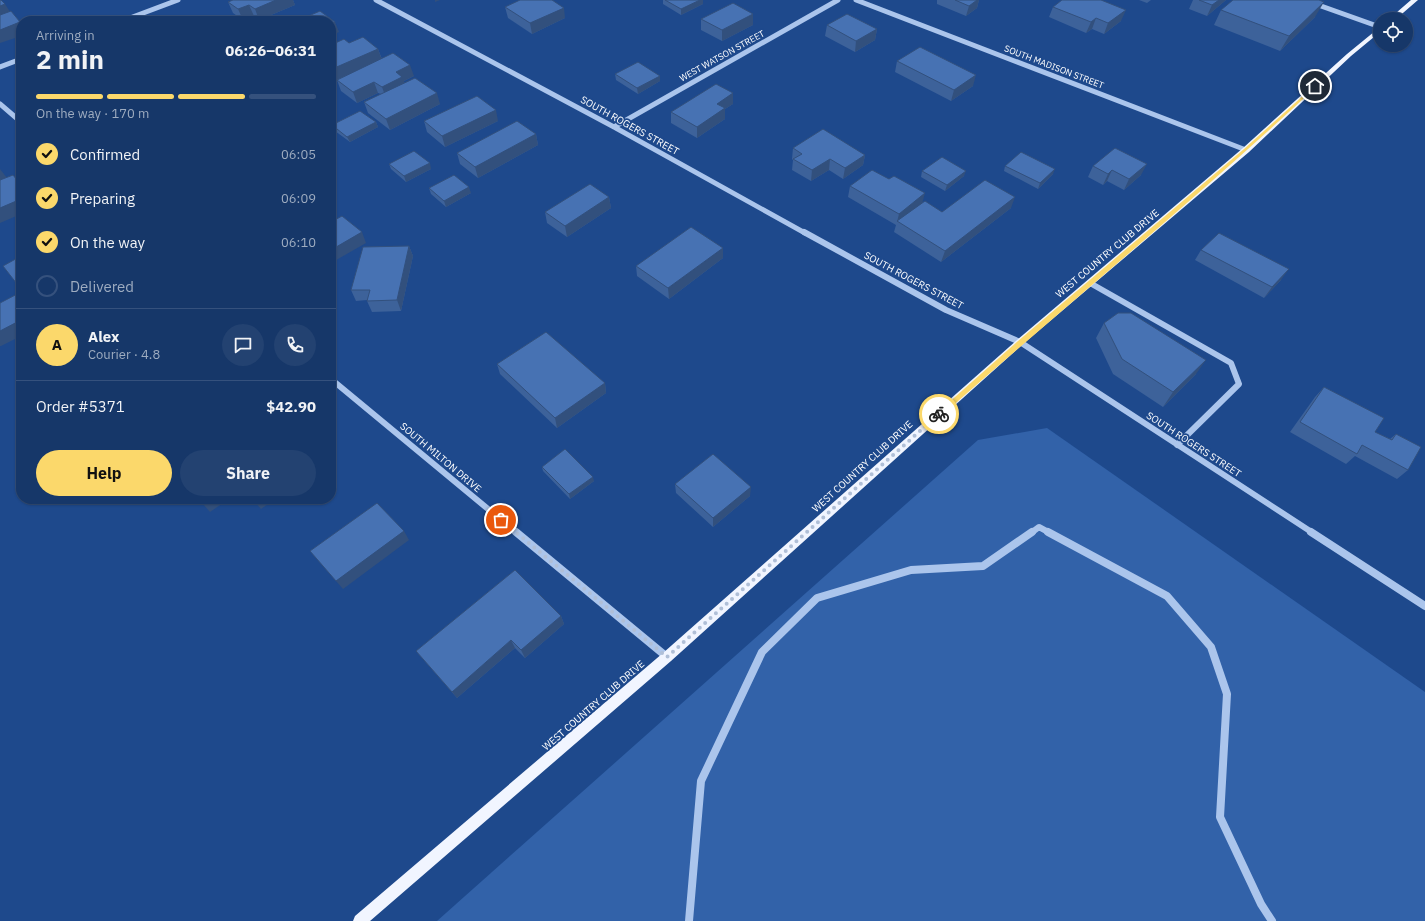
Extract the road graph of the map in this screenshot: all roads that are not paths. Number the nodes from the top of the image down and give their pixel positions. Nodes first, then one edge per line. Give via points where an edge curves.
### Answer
1 (178, 0) edge
2 (376, 0) edge
3 (838, 0) edge
4 (856, 0) edge
5 (1304, 0) edge
6 (1415, 0) edge
7 (1400, 12) edge
8 (135, 16) edge
9 (1373, 25) edge
10 (1373, 34) edge
11 (16, 61) edge
12 (0, 66) edge
13 (0, 104) edge
14 (16, 118) edge
15 (614, 127) junction
16 (1246, 150) junction
17 (1090, 283) junction
18 (1020, 342) junction
19 (336, 383) edge
20 (1177, 445) junction
21 (1425, 606) edge
22 (667, 657) junction
23 (360, 921) edge
24 (689, 921) edge
25 (1272, 921) edge

1 - 8 street
2 - 15 street, SOUTH ROGERS STREET
3 - 15 street, WEST WATSON STREET
4 - 16 street, SOUTH MADISON STREET
5 - 9 street
6 - 7 main road
10 - 16 main road, WEST COUNTRY CLUB DRIVE
11 - 12 street
13 - 14 street
15 - 18 street, SOUTH ROGERS STREET via 946,310
16 - 17 main road, WEST COUNTRY CLUB DRIVE
17 - 18 main road, WEST COUNTRY CLUB DRIVE
17 - 20 street via 1231,363 1239,384
18 - 20 street, SOUTH ROGERS STREET
18 - 22 main road, WEST COUNTRY CLUB DRIVE
19 - 22 street, SOUTH MILTON DRIVE
20 - 21 street, SOUTH ROGERS STREET
22 - 23 main road, WEST COUNTRY CLUB DRIVE
24 - 25 street via 701,782 762,652 817,598 911,570 983,566 1039,527 1167,596 1210,647 1227,694 1220,817 1260,904

